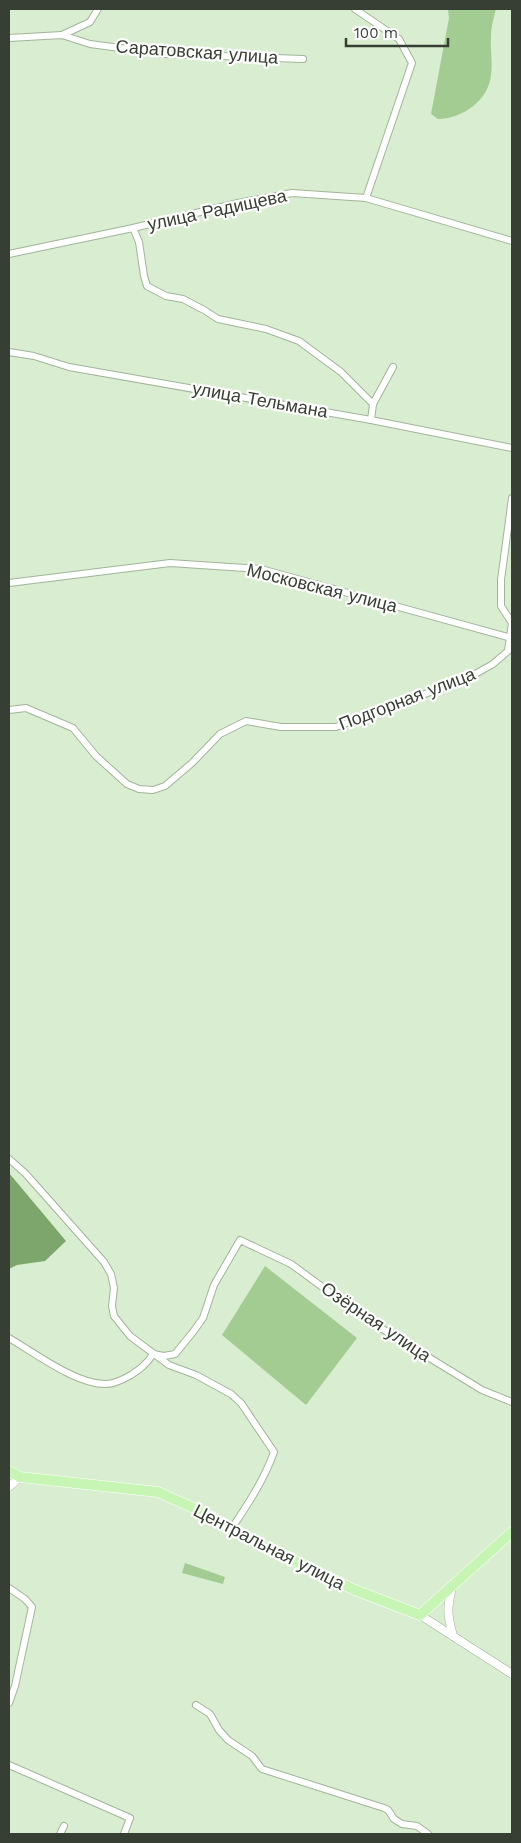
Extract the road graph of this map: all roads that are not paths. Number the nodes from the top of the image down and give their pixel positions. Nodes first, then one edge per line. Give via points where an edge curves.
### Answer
1 (98, 9) edge
2 (355, 9) edge
3 (62, 35) junction
4 (9, 38) edge
5 (303, 59) dead end
6 (366, 198) junction
7 (133, 228) junction
8 (512, 241) edge
9 (9, 254) edge
10 (9, 352) edge
11 (393, 367) dead end
12 (374, 404) junction
13 (371, 420) junction
14 (512, 448) edge
15 (512, 498) edge
16 (9, 583) edge
17 (512, 623) edge
18 (511, 638) edge
19 (9, 710) edge
20 (9, 1159) edge
21 (9, 1338) edge
22 (153, 1354) junction
23 (512, 1402) edge
24 (9, 1471) edge
25 (20, 1477) junction
26 (9, 1487) edge
27 (232, 1528) junction
28 (512, 1532) edge
29 (453, 1586) junction
30 (9, 1588) edge
31 (420, 1615) junction
32 (453, 1636) junction
33 (512, 1674) edge
34 (9, 1703) edge
35 (196, 1705) dead end
36 (9, 1765) edge
37 (64, 1826) dead end
38 (60, 1834) edge
39 (124, 1834) edge
40 (428, 1834) edge

1 - 3 street via 90,22
2 - 6 street via 398,38 412,62
3 - 4 street
3 - 5 street, Саратовская улица via 90,44 165,54
6 - 7 street, улица Радищева via 292,193
6 - 8 street, улица Радищева
7 - 9 street, улица Радищева
7 - 12 street via 140,242 147,286 166,296 182,299 218,319 266,329 299,341 341,372
10 - 13 street, улица Тельмана via 69,367
11 - 12 street
12 - 13 street
13 - 14 street, улица Тельмана
15 - 17 street via 501,580 501,606
16 - 18 street, Московская улица via 170,563 261,569
17 - 18 street
18 - 19 street, Подгорная улица via 508,651 468,678 336,727 281,726 246,721 220,734 165,786 153,790 127,784 96,756 73,728 26,708
20 - 22 street via 104,1262 114,1288 114,1316 130,1336
21 - 22 street via 68,1373 106,1384 123,1380 149,1362
22 - 23 street, Озёрная улица via 175,1354 194,1332 203,1318 214,1285 240,1240 291,1264 366,1319 482,1390
22 - 27 street via 231,1394 241,1403 274,1452 268,1469
24 - 25 main road, Центральная улица
25 - 26 street
25 - 27 main road, Центральная улица via 158,1492
27 - 31 main road, Центральная улица via 355,1590
28 - 29 main road
29 - 31 main road
29 - 32 street via 447,1616
30 - 34 street via 32,1607
31 - 32 street, Центральная улица
32 - 33 street, Центральная улица
35 - 40 street via 210,1714 228,1740 252,1756 262,1769 384,1808 402,1824 417,1826
36 - 39 street via 130,1818
37 - 38 street

